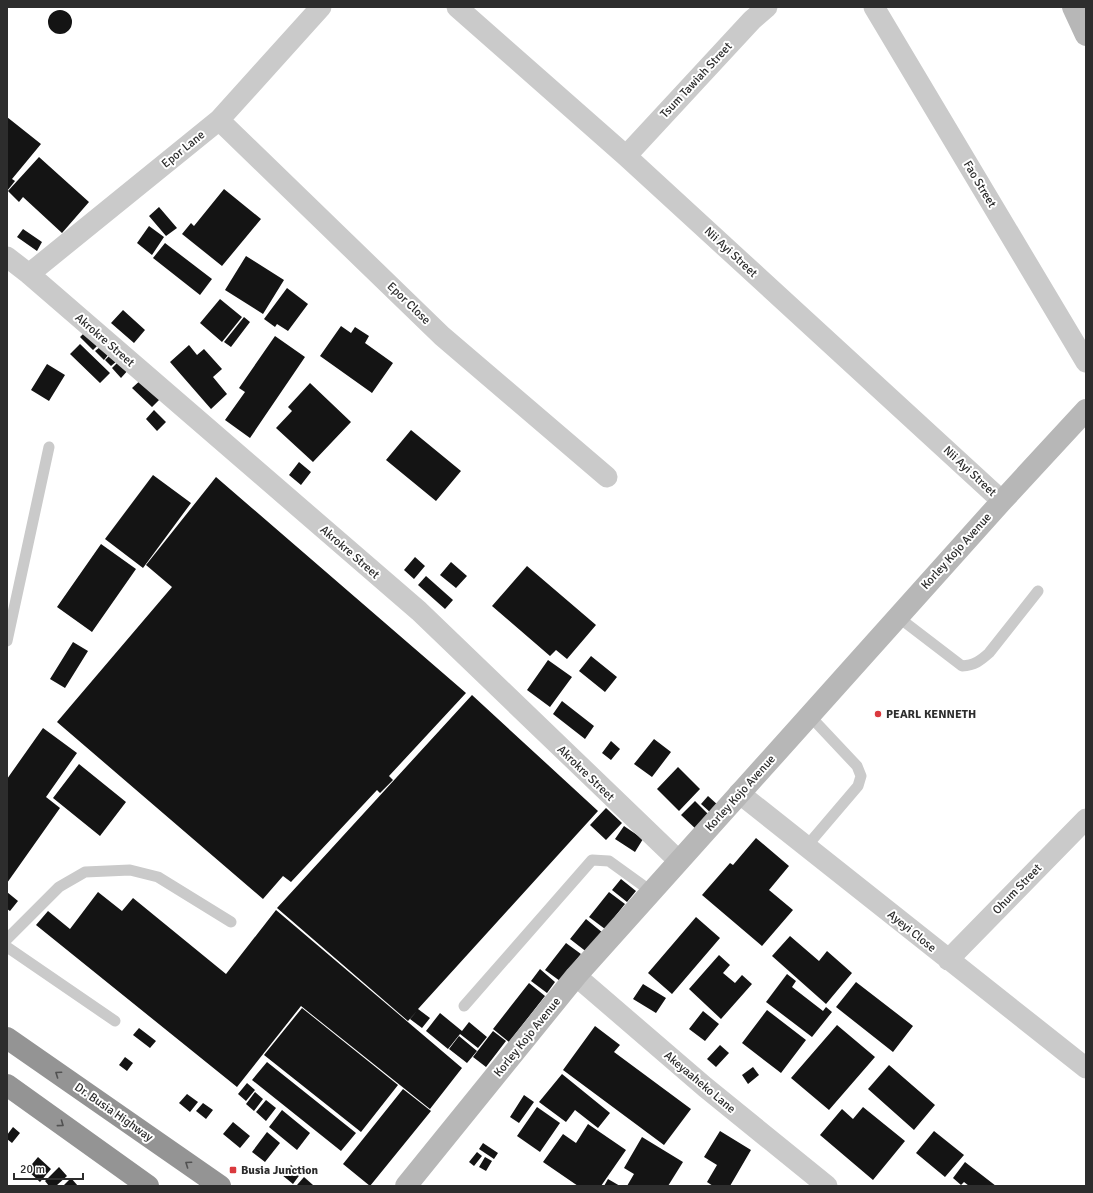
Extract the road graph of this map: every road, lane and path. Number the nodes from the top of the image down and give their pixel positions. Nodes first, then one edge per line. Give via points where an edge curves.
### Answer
1 (321, 7) edge
2 (457, 7) edge
3 (767, 7) edge
4 (874, 7) edge
5 (1073, 7) edge
6 (1086, 35) edge
7 (219, 120) junction
8 (626, 156) junction
9 (7, 256) edge
10 (29, 274) junction
11 (1086, 362) edge
12 (1086, 410) edge
13 (50, 447) dead end
14 (608, 477) dead end
15 (1002, 501) junction
16 (1038, 591) dead end
17 (898, 617) junction
18 (7, 641) edge
19 (809, 715) junction
20 (739, 793) junction
21 (1086, 819) edge
22 (806, 847) junction
23 (679, 862) junction
24 (652, 892) junction
25 (231, 922) dead end
26 (7, 940) edge
27 (7, 947) edge
28 (948, 960) junction
29 (576, 976) junction
30 (464, 1006) dead end
31 (114, 1021) dead end
32 (7, 1038) edge
33 (1086, 1068) edge
34 (7, 1085) edge
35 (148, 1186) edge
36 (220, 1186) edge
37 (406, 1186) edge
38 (827, 1186) edge

1 - 7 street, Epor Lane
2 - 8 street, Nii Ayi Street
3 - 8 street, Tsum Tawiah Street
4 - 11 street, Fao Street
5 - 6 street
7 - 10 street, Epor Lane
7 - 14 street, Epor Close via 442,336
8 - 15 street, Nii Ayi Street
9 - 10 street, Akrokre Street
10 - 23 street, Akrokre Street via 419,611
12 - 15 street, Korley Kojo Avenue
13 - 18 lane
15 - 17 street, Korley Kojo Avenue
16 - 17 lane via 989,653 971,665 962,666
17 - 19 street, Korley Kojo Avenue
19 - 20 street, Korley Kojo Avenue
19 - 22 lane via 857,766 861,776 858,786
20 - 22 street, Ayeyi Close
20 - 23 street, Korley Kojo Avenue
21 - 28 street, Ohum Street
22 - 28 street, Ayeyi Close
23 - 24 street, Korley Kojo Avenue
24 - 29 street, Korley Kojo Avenue
24 - 30 lane via 609,861 592,860
25 - 26 lane via 158,877 130,870 85,872 59,887
27 - 31 lane
28 - 33 street, Ayeyi Close
29 - 37 street, Korley Kojo Avenue
29 - 38 street, Akeyaaheko Lane via 704,1086
36 -> 32 highway, Dr. Busia Highway
34 -> 35 highway

